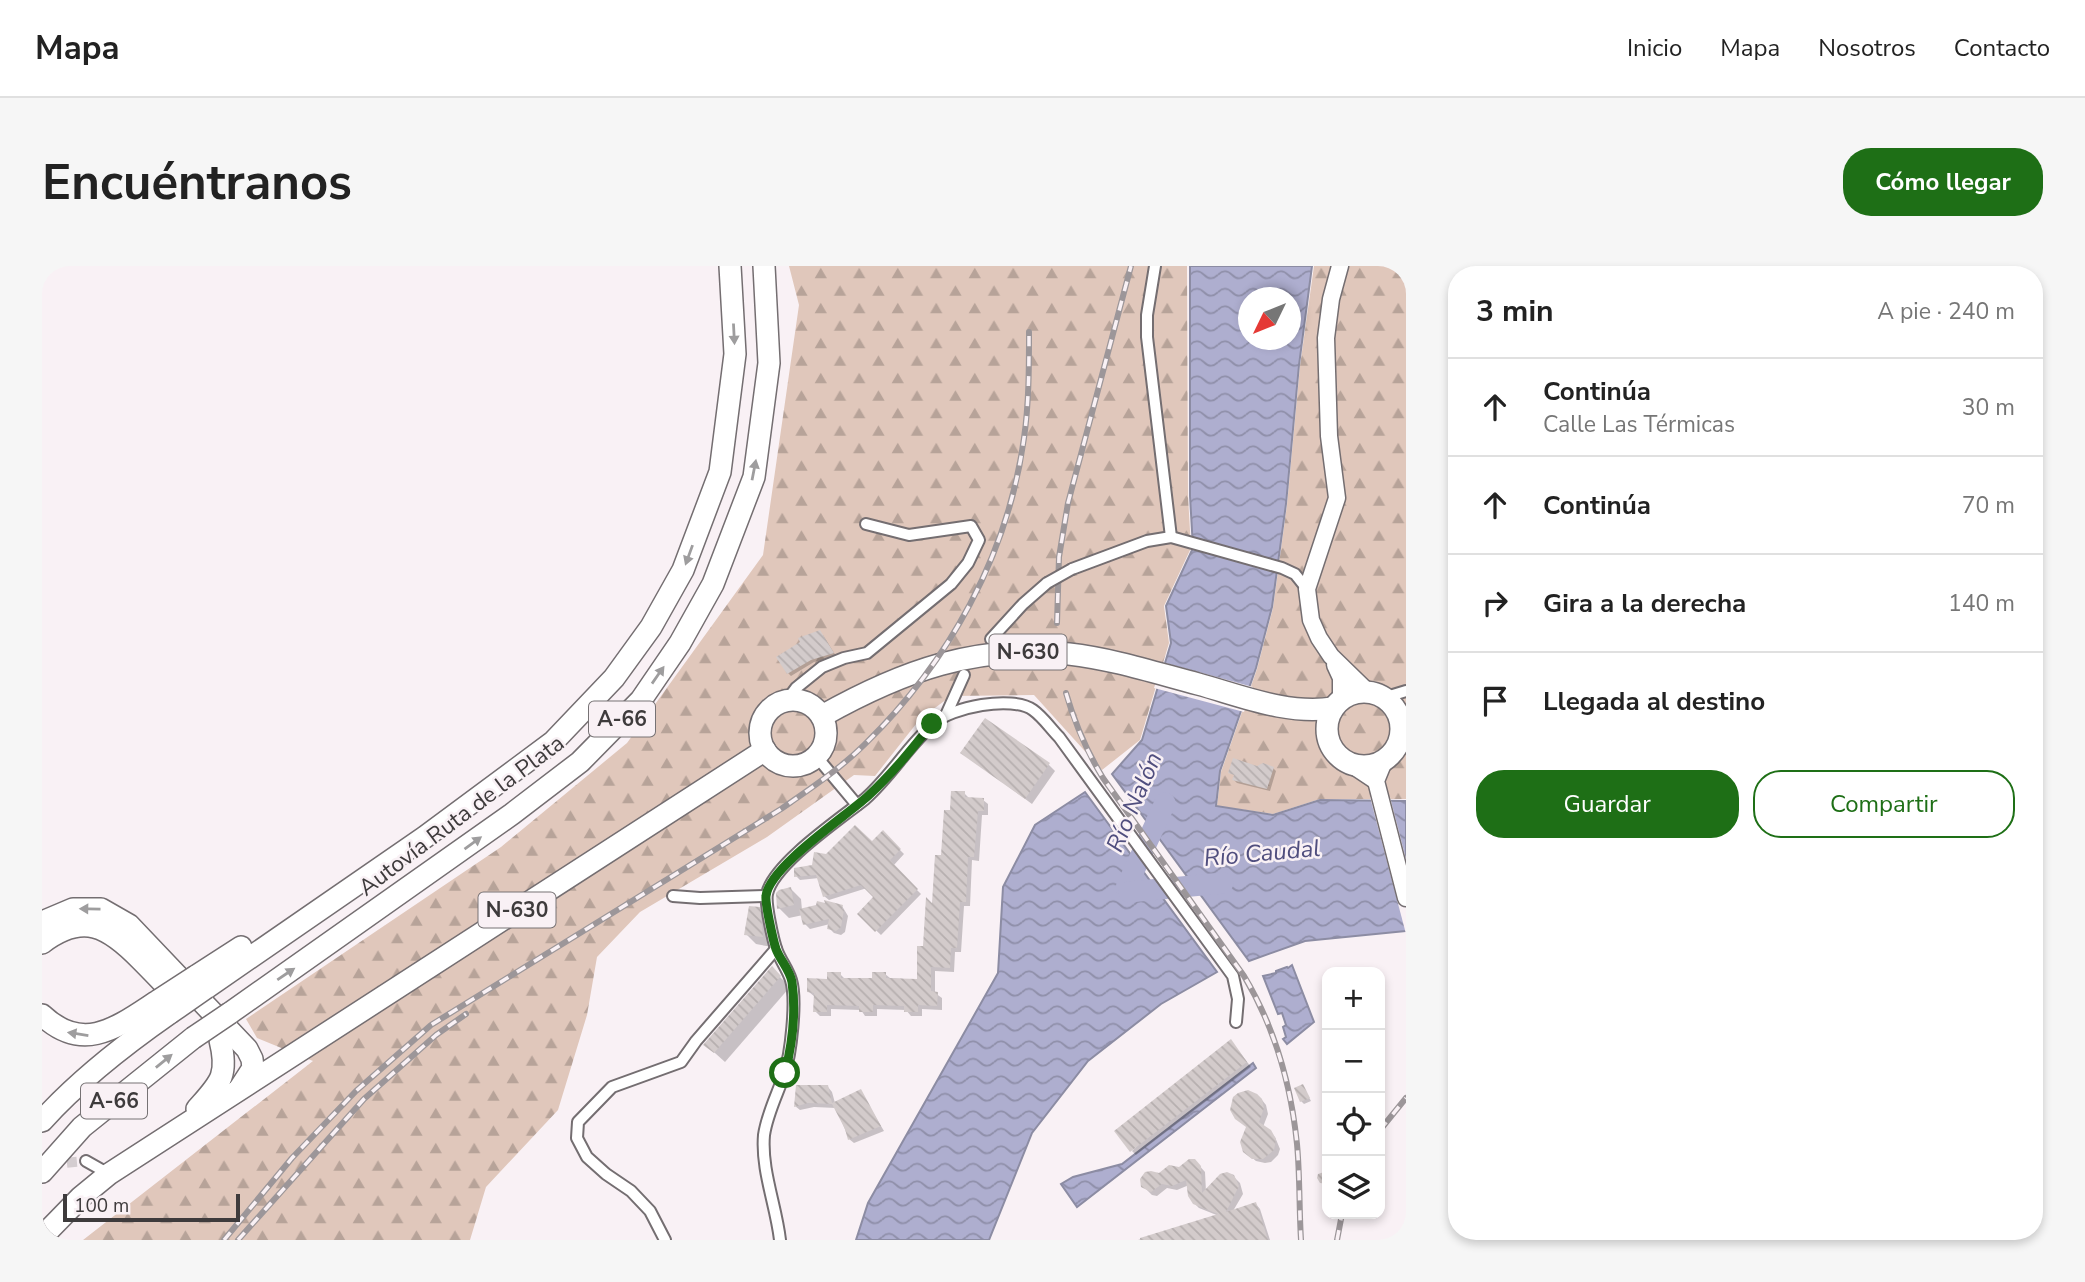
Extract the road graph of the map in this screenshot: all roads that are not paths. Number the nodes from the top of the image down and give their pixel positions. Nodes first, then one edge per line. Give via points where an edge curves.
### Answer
1 (730, 266) edge
2 (764, 266) edge
3 (1155, 266) edge
4 (1340, 266) edge
5 (866, 524) dead end
6 (1171, 537) junction
7 (1307, 589) junction
8 (991, 639) dead end
9 (1331, 656) junction
10 (964, 675) dead end
11 (1406, 691) edge
12 (1375, 695) junction
13 (787, 700) junction
14 (1337, 704) junction
15 (1287, 708) junction
16 (946, 715) junction
17 (822, 716) junction
18 (1403, 725) edge
19 (1328, 737) junction
20 (765, 750) junction
21 (1395, 754) edge
22 (816, 756) junction
23 (1349, 763) junction
24 (1376, 781) junction
25 (857, 805) junction
26 (673, 896) dead end
27 (766, 896) junction
28 (1406, 898) edge
29 (42, 924) edge
30 (42, 943) edge
31 (776, 949) junction
32 (164, 1007) junction
33 (42, 1015) edge
34 (1236, 1022) dead end
35 (220, 1040) junction
36 (310, 1044) junction
37 (257, 1062) junction
38 (42, 1121) edge
39 (177, 1130) junction
40 (86, 1161) tunnel mouth
41 (42, 1172) edge
42 (109, 1174) junction
43 (42, 1237) edge
44 (665, 1240) edge
45 (780, 1240) edge

1 -> 32 highway, Autovía Ruta de la Plata / A-66, bridge via 735,354 720,472 683,570 651,627 614,678 553,743 425,837
41 -> 2 highway, Autovía Ruta de la Plata / A-66, bridge via 82,1127 193,1038 512,814 580,762 641,700 713,584 754,477 769,363
3 - 6 street via 1147,337
4 - 7 street via 1326,338 1329,436 1337,498
5 - 13 street via 909,535 971,526 979,540 951,584 867,653 822,667
6 - 7 street via 1282,568 1295,574
6 - 8 street, bridge via 1147,541 1047,583
7 - 9 street via 1311,620
9 - 12 street
9 - 14 street via 1341,678
10 - 16 street
11 - 12 street
12 - 14 highway, N-630 via 1349,695
12 - 18 highway via 1397,713
13 - 17 highway via 813,706
13 - 20 highway via 766,714 760,738
14 - 15 highway, N-630
14 - 19 highway via 1327,725
15 - 17 highway, N-630 via 1129,665 1019,651 971,656 910,673
15 - 19 highway, N-630
16 - 25 street via 932,724 892,773
16 - 34 street via 999,703 1034,710 1059,737 1233,976
17 - 22 highway via 827,733
18 - 21 highway
19 - 23 highway, N-630 via 1339,757
20 - 22 highway via 776,762 793,767
20 - 36 highway, N-630
21 - 23 highway via 1368,766
21 - 24 street
22 - 25 street
23 - 24 street
24 - 28 street
25 - 27 street via 790,860 774,877
26 - 27 street
27 - 31 street
37 -> 29 highway via 129,925 101,909 73,909
30 - 35 highway via 58,930 74,926 93,925 108,931
31 - 44 street via 681,1062 612,1087 578,1122 577,1138 587,1157 641,1201
31 - 45 street via 792,981 790,1053 764,1135 764,1161
32 -> 33 highway via 97,1035 66,1032
32 - 38 highway, Autovía Ruta de la Plata / A-66
35 - 37 highway
35 - 39 highway via 224,1071
36 - 37 highway, N-630
36 - 37 highway
37 - 39 highway via 239,1089
39 - 42 highway
40 - 42 street
42 - 43 highway

